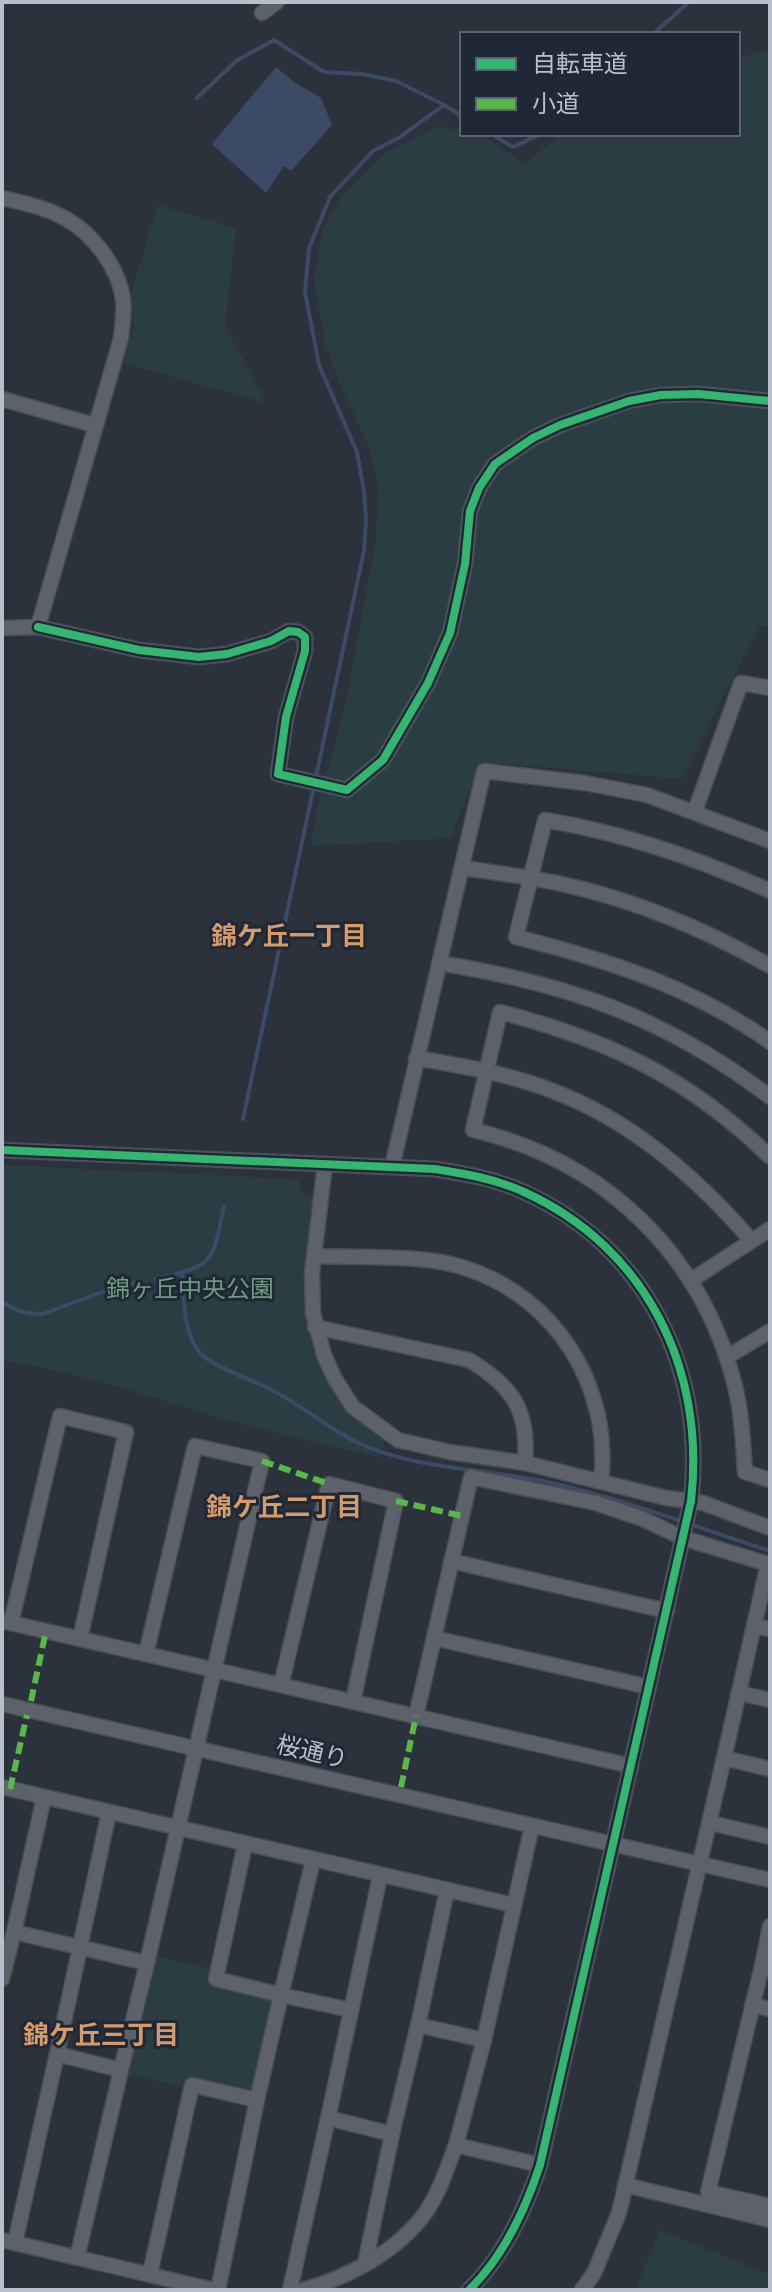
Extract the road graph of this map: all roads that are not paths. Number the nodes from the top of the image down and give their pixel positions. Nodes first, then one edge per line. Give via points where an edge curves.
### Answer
1 (277, 2) edge
2 (262, 13) dead end
3 (2, 198) edge
4 (2, 399) edge
5 (770, 401) edge
6 (94, 425) junction
7 (38, 627) junction
8 (2, 628) edge
9 (770, 688) edge
10 (695, 811) junction
11 (770, 841) edge
12 (463, 868) junction
13 (532, 879) junction
14 (770, 891) edge
15 (439, 963) junction
16 (770, 966) edge
17 (770, 1042) edge
18 (416, 1058) junction
19 (485, 1070) junction
20 (770, 1097) edge
21 (2, 1150) edge
22 (770, 1157) edge
23 (325, 1164) junction
24 (392, 1167) junction
25 (770, 1229) edge
26 (751, 1240) junction
27 (314, 1256) junction
28 (690, 1281) junction
29 (315, 1327) junction
30 (770, 1331) edge
31 (727, 1357) junction
32 (525, 1463) junction
33 (770, 1480) edge
34 (601, 1481) junction
35 (687, 1520) junction
36 (770, 1528) edge
37 (451, 1561) junction
38 (769, 1564) edge
39 (667, 1611) junction
40 (7, 1622) edge
41 (754, 1626) junction
42 (770, 1629) edge
43 (434, 1638) junction
44 (80, 1639) junction
45 (146, 1654) junction
46 (213, 1668) junction
47 (281, 1685) junction
48 (649, 1687) junction
49 (739, 1693) junction
50 (770, 1700) edge
51 (353, 1701) junction
52 (2, 1704) edge
53 (416, 1716) junction
54 (195, 1747) junction
55 (724, 1758) junction
56 (631, 1766) junction
57 (770, 1769) edge
58 (2, 1787) edge
59 (44, 1797) junction
60 (109, 1812) junction
61 (711, 1823) junction
62 (177, 1826) junction
63 (532, 1826) junction
64 (770, 1837) edge
65 (245, 1844) junction
66 (612, 1844) junction
67 (313, 1860) junction
68 (701, 1864) junction
69 (380, 1876) junction
70 (770, 1880) edge
71 (447, 1890) junction
72 (513, 1905) junction
73 (770, 1926) edge
74 (14, 1932) junction
75 (80, 1948) junction
76 (147, 1963) junction
77 (766, 1967) edge
78 (2, 1979) edge
79 (281, 1995) junction
80 (752, 2005) junction
81 (770, 2009) edge
82 (351, 2010) junction
83 (418, 2025) junction
84 (484, 2040) junction
85 (57, 2054) junction
86 (121, 2070) junction
87 (257, 2100) junction
88 (328, 2118) junction
89 (392, 2134) junction
90 (456, 2145) junction
91 (540, 2165) junction
92 (625, 2185) junction
93 (770, 2206) edge
94 (770, 2220) edge
95 (8, 2242) edge
96 (77, 2258) junction
97 (365, 2264) junction
98 (150, 2274) junction
99 (216, 2290) edge
100 (290, 2290) edge
101 (303, 2290) edge
102 (469, 2290) edge
103 (582, 2290) edge

1 - 2 street
3 - 6 street via 69,220 94,242 117,274 124,301 121,338
4 - 6 street
5 - 7 street via 698,394 629,401 560,425 495,464 470,511 450,633 428,683 391,749 347,790 278,774 286,717 305,651 305,637 298,632 199,657 139,650
6 - 7 street
7 - 8 street
9 - 10 street via 741,683
10 - 11 street
10 - 12 street via 585,783 484,771
12 - 13 street
12 - 15 street
13 - 14 street via 545,820 652,843
13 - 16 street via 646,908
13 - 17 street via 516,937 674,986
15 - 18 street
15 - 20 street via 518,977 618,1008 683,1040
18 - 19 street
18 - 24 street
19 - 22 street via 500,1012 546,1024 592,1039 678,1084 732,1120
19 - 26 street via 553,1090 632,1132 695,1180
19 - 28 street via 473,1130 526,1145 597,1182 658,1236
21 - 23 street
23 - 24 street
23 - 27 street
24 - 35 street via 469,1175 525,1193 586,1231 628,1271 657,1313 680,1363 695,1440
25 - 26 street
26 - 28 street
27 - 29 street
27 - 34 street via 448,1264 496,1280 531,1304 568,1342 591,1387 601,1425
28 - 31 street
29 - 32 street via 348,1401 398,1440
29 - 32 street via 469,1360 485,1369 509,1390 521,1412
30 - 31 street
31 - 33 street via 741,1413 745,1472
32 - 34 street
34 - 35 street via 666,1498
35 - 36 street
35 - 37 street via 643,1519 596,1503 471,1477
35 - 38 street
35 - 39 street
37 - 39 street
37 - 43 street
38 - 41 street
39 - 48 street
40 - 44 street
40 - 44 street via 60,1416 126,1432
41 - 42 street
41 - 49 street
43 - 48 street
43 - 53 street
44 - 45 street
45 - 46 street
45 - 46 street via 195,1446 262,1461
46 - 47 street
46 - 54 street
47 - 51 street
47 - 51 street via 329,1484 396,1501
48 - 56 street
49 - 50 street
49 - 55 street
51 - 53 street
52 - 54 street, 桜通り
53 - 56 street
54 - 62 street
54 - 63 street, 桜通り
55 - 57 street
55 - 61 street
56 - 66 street
58 - 59 street
59 - 60 street
59 - 74 street
60 - 62 street
60 - 75 street
61 - 64 street
61 - 68 street
62 - 65 street
62 - 76 street
63 - 66 street, 桜通り
63 - 72 street
65 - 67 street
65 - 79 street via 216,1979
66 - 68 street, 桜通り
66 - 91 street
67 - 69 street
67 - 79 street
68 - 70 street, 桜通り
68 - 92 street
69 - 71 street
69 - 82 street
71 - 72 street
71 - 83 street
72 - 84 street
73 - 77 street
74 - 75 street
74 - 78 street
75 - 76 street
75 - 85 street
76 - 86 street
77 - 80 street
79 - 82 street
79 - 87 street
80 - 81 street
80 - 93 street via 708,2192
82 - 88 street
83 - 84 street
83 - 89 street
84 - 90 street
85 - 86 street
85 - 95 street
86 - 96 street
87 - 98 street via 192,2085
87 - 99 street
88 - 89 street
88 - 100 street
89 - 97 street
90 - 91 street
90 - 97 street via 426,2211 407,2233
91 - 102 street via 521,2216
92 - 94 street
92 - 103 street via 608,2240
95 - 96 street
96 - 98 street
97 - 101 street
98 - 99 street

